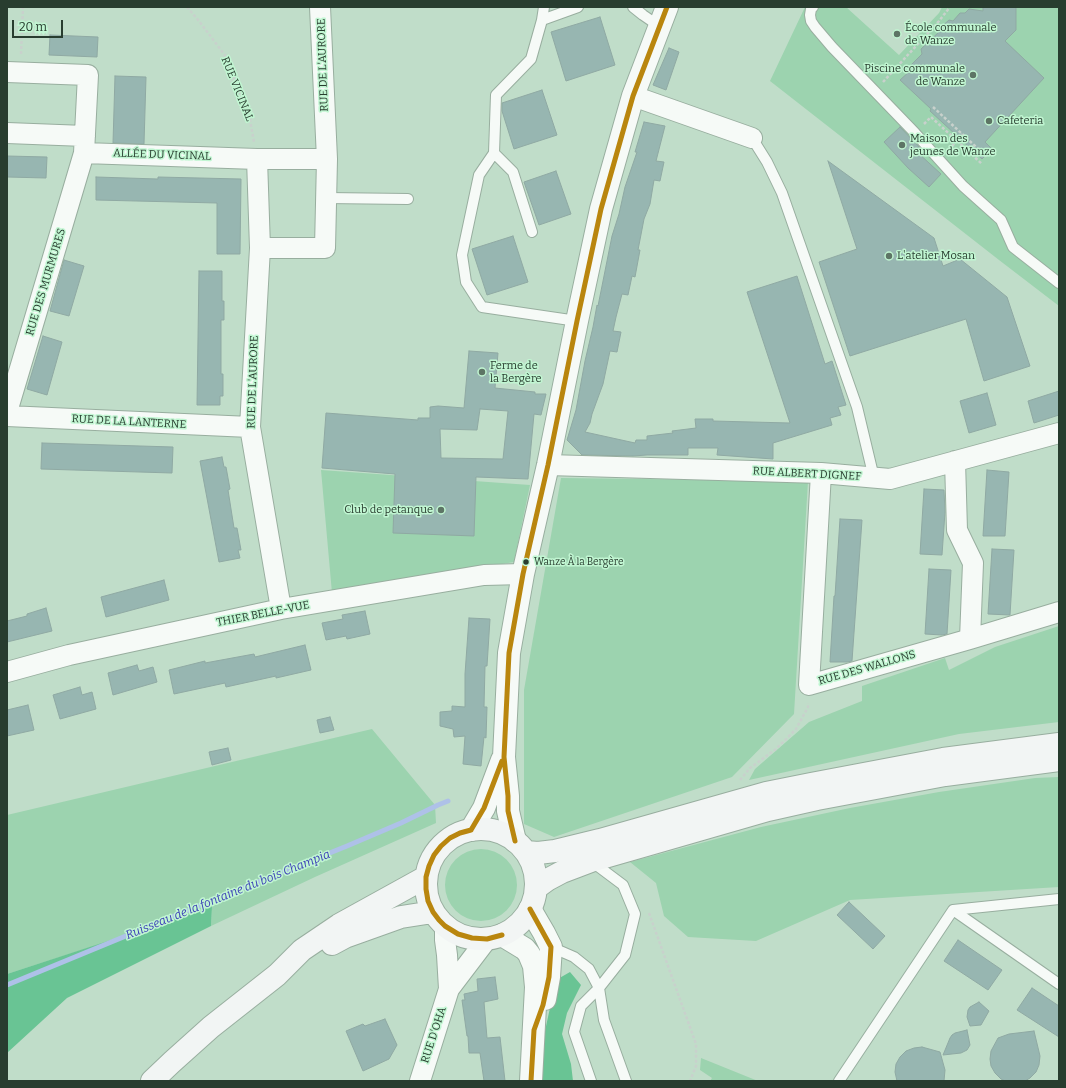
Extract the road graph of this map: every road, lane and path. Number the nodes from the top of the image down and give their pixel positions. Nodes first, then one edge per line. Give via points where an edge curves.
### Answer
1 (22, 7) edge
2 (186, 7) edge
3 (320, 7) edge
4 (544, 7) edge
5 (578, 7) edge
6 (633, 7) edge
7 (813, 7) edge
8 (950, 7) edge
9 (663, 16) edge
10 (542, 20) junction
11 (13, 72) edge
12 (875, 91) junction
13 (633, 96) junction
14 (933, 107) dead end
15 (7, 133) edge
16 (915, 133) junction
17 (752, 138) joint
18 (85, 145) junction
19 (494, 153) junction
20 (257, 158) junction
21 (988, 158) dead end
22 (326, 159) junction
23 (982, 164) dead end
24 (326, 198) junction
25 (408, 198) dead end
26 (532, 232) dead end
27 (260, 248) junction
28 (1059, 283) edge
29 (577, 321) junction
30 (7, 412) edge
31 (7, 416) edge
32 (250, 427) junction
33 (1059, 433) edge
34 (955, 462) junction
35 (548, 465) junction
36 (821, 473) junction
37 (874, 478) junction
38 (523, 574) junction
39 (281, 609) junction
40 (1059, 612) edge
41 (970, 639) junction
42 (7, 672) edge
43 (809, 685) junction
44 (1059, 744) edge
45 (504, 757) junction
46 (1059, 760) edge
47 (738, 783) dead end
48 (471, 830) junction
49 (520, 846) junction
50 (591, 861) junction
51 (426, 877) junction
52 (533, 898) junction
53 (1059, 899) edge
54 (953, 910) junction
55 (649, 912) dead end
56 (439, 919) junction
57 (494, 937) junction
58 (551, 947) junction
59 (277, 975) junction
60 (1059, 984) edge
61 (599, 988) junction
62 (449, 989) junction
63 (534, 1030) junction
64 (152, 1081) edge
65 (420, 1081) edge
66 (531, 1081) edge
67 (591, 1081) edge
68 (626, 1081) edge
69 (690, 1081) edge
70 (839, 1081) edge

1 - 11 path
2 - 20 path, RUE VICINAL via 227,58 250,120
3 - 22 street, RUE DE L'AURORE
4 - 10 lane
5 - 10 lane
6 - 9 lane via 642,15
7 - 12 lane via 810,15 815,27
8 - 12 path
9 - 13 street
10 - 19 lane via 530,59 496,95
11 - 18 street via 88,75
12 - 16 lane
13 - 17 street
13 - 29 street via 602,210
14 - 21 path
15 - 18 street, ALLÉE DU VICINAL
16 - 23 path via 931,117
16 - 28 lane via 963,186 1001,220 1013,247
17 - 37 lane via 782,193 857,407
18 - 20 street, ALLÉE DU VICINAL
18 - 30 street, RUE DES MURMURES
19 - 26 lane via 512,172
19 - 29 lane via 479,175 462,255 466,282 482,307
20 - 22 street, ALLÉE DU VICINAL
20 - 27 street, RUE DE L'AURORE
22 - 24 street, RUE DE L'AURORE
24 - 25 lane
24 - 27 street, RUE DE L'AURORE via 325,248
27 - 32 street, RUE DE L'AURORE
29 - 35 street
31 - 32 street, RUE DE LA LANTERNE
32 - 39 street, RUE DE L'AURORE
33 - 34 street, RUE ALBERT DIGNEF
34 - 37 street, RUE ALBERT DIGNEF via 890,479
34 - 41 street via 957,530 973,563
35 - 36 street, RUE ALBERT DIGNEF
35 - 38 street
36 - 37 street, RUE ALBERT DIGNEF
36 - 43 street, RUE DES WALLONS
38 - 39 street, THIER BELLE-VUE via 484,575
38 - 45 street via 509,653
39 - 42 street, THIER BELLE-VUE via 69,655
40 - 41 street, RUE DES WALLONS
41 - 43 street, RUE DES WALLONS
43 - 47 path via 808,707 796,730 750,768
44 - 49 main road via 943,759 766,793 555,851 538,853
45 - 48 street via 484,808
45 - 49 street via 508,811
46 - 50 main road via 945,774 768,810
48 - 49 main road via 494,830 505,834
48 - 51 main road via 450,838 441,846 434,855
49 - 52 main road via 532,864 535,876
50 - 52 main road via 547,880
50 - 61 lane via 623,884 635,914 625,955
51 - 56 main road via 428,901
51 - 59 main road via 339,925 302,950
52 - 57 main road via 523,919 513,929
52 - 58 street
53 - 54 lane
54 - 60 lane
54 - 70 lane
55 - 69 path via 696,1044 696,1066
56 - 57 main road via 458,934 472,938
56 - 59 main road via 400,916 345,937
56 - 62 street, RUE D'OHA via 445,940
57 - 62 street, RUE D'OHA
57 - 63 street via 525,949 529,954 534,966 536,987
58 - 61 lane via 574,957 589,969
58 - 63 street via 550,977
59 - 64 main road via 211,1027
61 - 67 lane via 581,1006 574,1032
61 - 68 lane via 604,1020
62 - 65 street, RUE D'OHA
63 - 66 street

